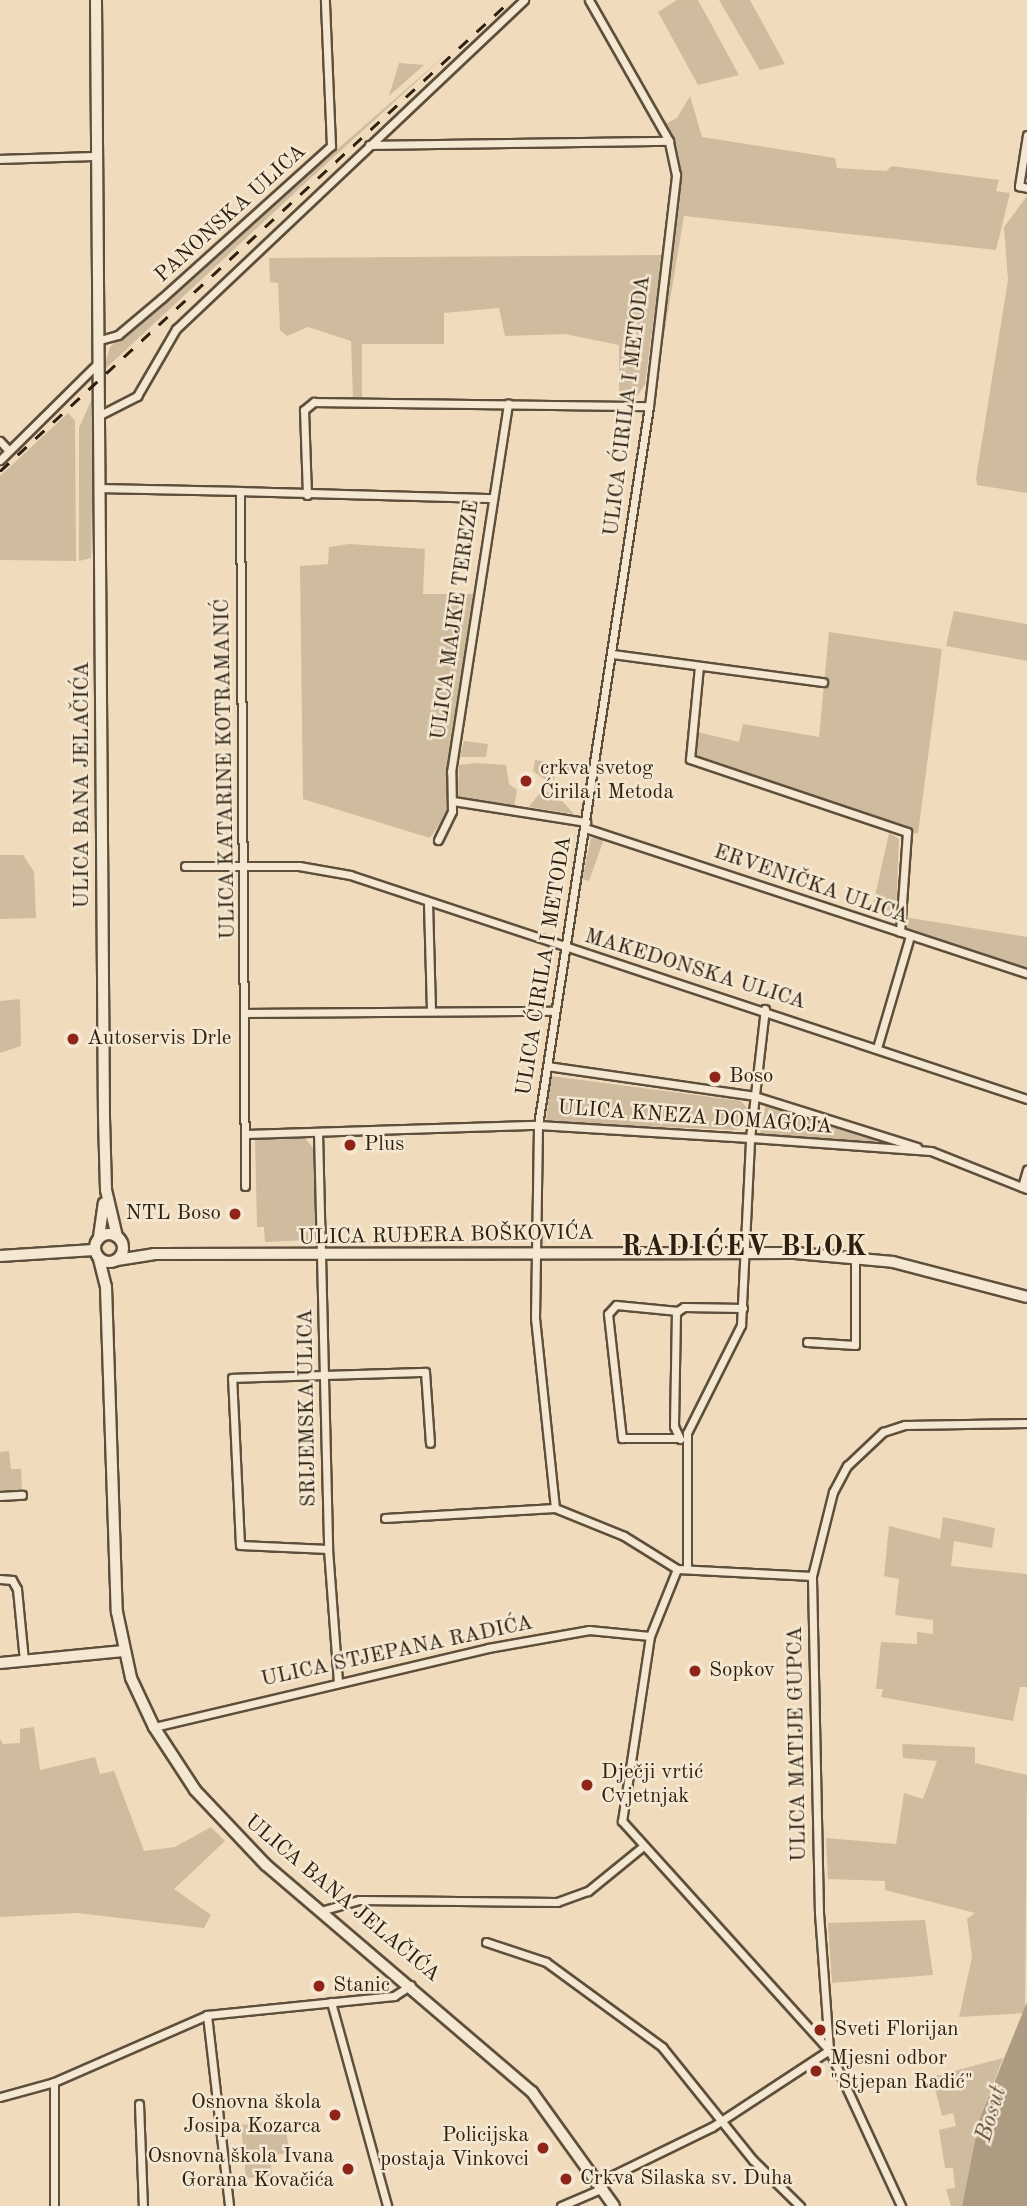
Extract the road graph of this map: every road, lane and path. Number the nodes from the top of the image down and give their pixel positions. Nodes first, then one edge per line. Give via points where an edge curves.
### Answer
1 (96, 0) edge
2 (325, 0) edge
3 (524, 0) edge
4 (589, 0) edge
5 (1027, 135) edge
6 (669, 141) junction
7 (369, 145) junction
8 (98, 156) junction
9 (0, 159) edge
10 (1023, 187) edge
11 (100, 340) junction
12 (100, 362) junction
13 (508, 403) junction
14 (649, 406) junction
15 (100, 415) junction
16 (0, 441) edge
17 (9, 451) junction
18 (0, 460) edge
19 (101, 488) junction
20 (240, 492) junction
21 (307, 495) junction
22 (492, 498) junction
23 (612, 654) junction
24 (699, 666) junction
25 (823, 682) dead end
26 (453, 801) junction
27 (585, 825) junction
28 (438, 840) dead end
29 (245, 865) junction
30 (186, 866) dead end
31 (428, 903) junction
32 (900, 932) junction
33 (910, 936) junction
34 (564, 947) junction
35 (1027, 973) edge
36 (431, 1009) junction
37 (765, 1009) junction
38 (553, 1011) junction
39 (246, 1013) junction
40 (877, 1048) junction
41 (547, 1066) junction
42 (754, 1096) junction
43 (1027, 1099) edge
44 (538, 1125) junction
45 (317, 1132) junction
46 (246, 1134) junction
47 (750, 1138) junction
48 (931, 1151) junction
49 (1027, 1170) edge
50 (245, 1186) dead end
51 (1024, 1188) edge
52 (106, 1190) junction
53 (99, 1237) junction
54 (119, 1238) junction
55 (532, 1253) junction
56 (745, 1253) junction
57 (97, 1254) junction
58 (154, 1254) junction
59 (0, 1256) edge
60 (323, 1257) junction
61 (855, 1258) junction
62 (115, 1261) junction
63 (106, 1287) junction
64 (1027, 1297) edge
65 (743, 1308) junction
66 (678, 1311) junction
67 (807, 1342) dead end
68 (324, 1373) junction
69 (1027, 1423) edge
70 (679, 1438) junction
71 (430, 1443) dead end
72 (685, 1445) junction
73 (22, 1495) dead end
74 (0, 1496) edge
75 (555, 1508) junction
76 (385, 1518) dead end
77 (328, 1549) junction
78 (687, 1568) junction
79 (677, 1569) junction
80 (812, 1576) junction
81 (0, 1580) edge
82 (650, 1636) junction
83 (122, 1651) junction
84 (24, 1661) junction
85 (0, 1663) edge
86 (338, 1682) junction
87 (153, 1727) junction
88 (641, 1848) junction
89 (324, 1910) junction
90 (486, 1942) dead end
91 (411, 1984) junction
92 (331, 2002) junction
93 (207, 2015) junction
94 (829, 2050) junction
95 (54, 2082) junction
96 (0, 2097) edge
97 (139, 2104) dead end
98 (724, 2119) junction
99 (601, 2185) junction
100 (54, 2206) edge
101 (143, 2206) edge
102 (229, 2206) edge
103 (387, 2206) edge
104 (561, 2206) edge
105 (614, 2206) edge
106 (800, 2206) edge
107 (901, 2206) edge

1 - 8 main road, ULICA BANA JELAČIĆA
2 - 11 street, PANONSKA ULICA via 331,146 118,335
3 - 7 street
4 - 6 street, ULICA ĆIRILA I METODA
5 - 10 street
6 - 7 street
6 - 14 street, ULICA ĆIRILA I METODA via 676,183
7 - 15 street via 176,328 137,396
8 - 9 street
8 - 11 main road, ULICA BANA JELAČIĆA
11 - 12 main road, ULICA BANA JELAČIĆA
12 - 15 main road, ULICA BANA JELAČIĆA
12 - 17 street
13 - 14 street
13 - 21 street via 307,404
13 - 22 street, ULICA MAJKE TEREZE
14 - 23 street, ULICA ĆIRILA I METODA
15 - 19 main road, ULICA BANA JELAČIĆA
16 - 17 street
17 - 18 street
19 - 20 street
19 - 52 main road, ULICA BANA JELAČIĆA
20 - 21 street
20 - 29 street, ULICA KATARINE KOTRAMANIĆ
21 - 22 street
22 - 26 street, ULICA MAJKE TEREZE via 451,772
23 - 24 street
23 - 27 street, ULICA ĆIRILA I METODA
24 - 25 street
24 - 32 street via 689,755 695,762 906,832
26 - 27 street, ERVENIČKA ULICA
26 - 28 street, ULICA MAJKE TEREZE
27 - 32 street, ERVENIČKA ULICA
27 - 34 street, ULICA ĆIRILA I METODA
29 - 30 street, MAKEDONSKA ULICA
29 - 31 street, MAKEDONSKA ULICA via 350,876
29 - 39 street, ULICA KATARINE KOTRAMANIĆ
31 - 34 street, MAKEDONSKA ULICA
31 - 36 street
32 - 33 street, ERVENIČKA ULICA
33 - 35 street, ERVENIČKA ULICA
33 - 40 street
34 - 37 street, MAKEDONSKA ULICA
34 - 38 street, ULICA ĆIRILA I METODA
36 - 38 street
36 - 39 street
37 - 40 street, MAKEDONSKA ULICA
37 - 42 street
38 - 41 street, ULICA ĆIRILA I METODA
39 - 46 street, ULICA KATARINE KOTRAMANIĆ
40 - 43 street, MAKEDONSKA ULICA
41 - 42 street, ULICA KNEZA DOMAGOJA
41 - 44 street, ULICA ĆIRILA I METODA
42 - 47 street
42 - 48 street, ULICA KNEZA DOMAGOJA
44 - 45 street, ULICA KNEZA DOMAGOJA
44 - 47 street, ULICA KNEZA DOMAGOJA
44 - 55 street, ULICA ĆIRILA I METODA
45 - 46 street, ULICA KNEZA DOMAGOJA
45 - 60 street, SRIJEMSKA ULICA
46 - 50 street, ULICA KATARINE KOTRAMANIĆ
47 - 48 street, ULICA KNEZA DOMAGOJA
47 - 56 street
48 - 51 street, ULICA KNEZA DOMAGOJA
49 - 51 street
52 - 53 main road, ULICA BANA JELAČIĆA
52 - 54 main road, ULICA BANA JELAČIĆA
53 - 54 main road
53 - 57 main road, ULICA BANA JELAČIĆA
54 - 58 main road, ULICA RUĐERA BOŠKOVIĆA
54 - 62 main road, ULICA BANA JELAČIĆA
55 - 56 main road, ULICA RUĐERA BOŠKOVIĆA
55 - 60 main road, ULICA RUĐERA BOŠKOVIĆA
55 - 75 street, ULICA ĆIRILA I METODA
56 - 61 main road, ULICA RUĐERA BOŠKOVIĆA
56 - 65 street
57 - 59 main road
57 - 62 main road
57 - 63 main road, ULICA BANA JELAČIĆA
58 - 60 main road, ULICA RUĐERA BOŠKOVIĆA
58 - 62 main road, ULICA RUĐERA BOŠKOVIĆA
60 - 68 street, SRIJEMSKA ULICA
61 - 64 main road, ULICA RUĐERA BOŠKOVIĆA via 961,1277
61 - 67 street via 855,1345
62 - 63 main road, ULICA BANA JELAČIĆA
63 - 83 main road, ULICA BANA JELAČIĆA via 111,1542
65 - 66 street
65 - 72 street via 738,1336
66 - 70 street via 674,1426
66 - 70 street via 616,1305 608,1314 622,1438
68 - 71 street via 425,1372
68 - 77 street, SRIJEMSKA ULICA
68 - 77 street via 238,1375 228,1385 240,1545
69 - 80 street, ULICA MATIJE GUPCA via 905,1425 883,1432 847,1466 833,1492
70 - 72 street
72 - 78 street
73 - 74 street
75 - 76 street
75 - 79 street via 601,1525
77 - 86 street, SRIJEMSKA ULICA
78 - 79 street
78 - 80 street
79 - 82 street
80 - 94 street, ULICA MATIJE GUPCA via 820,1938
81 - 84 street via 12,1580 17,1589
82 - 86 street, ULICA STJEPANA RADIĆA via 589,1630
82 - 88 street via 621,1812
83 - 84 street
83 - 87 main road, ULICA BANA JELAČIĆA
84 - 85 street
86 - 87 street, ULICA STJEPANA RADIĆA
87 - 89 main road, ULICA BANA JELAČIĆA via 218,1818
88 - 89 street via 588,1891 557,1902 359,1900
88 - 94 street
89 - 91 main road, ULICA BANA JELAČIĆA
90 - 98 street via 546,1962 631,2021 678,2061
91 - 92 street via 394,1996
91 - 99 main road, ULICA BANA JELAČIĆA via 532,2092
92 - 93 street
92 - 103 street
93 - 95 street
93 - 102 street
94 - 98 street
94 - 107 street, ULICA MATIJE GUPCA
95 - 96 street
95 - 100 street
97 - 101 street
98 - 99 street
98 - 106 street
99 - 104 street
99 - 105 main road, ULICA BANA JELAČIĆA

